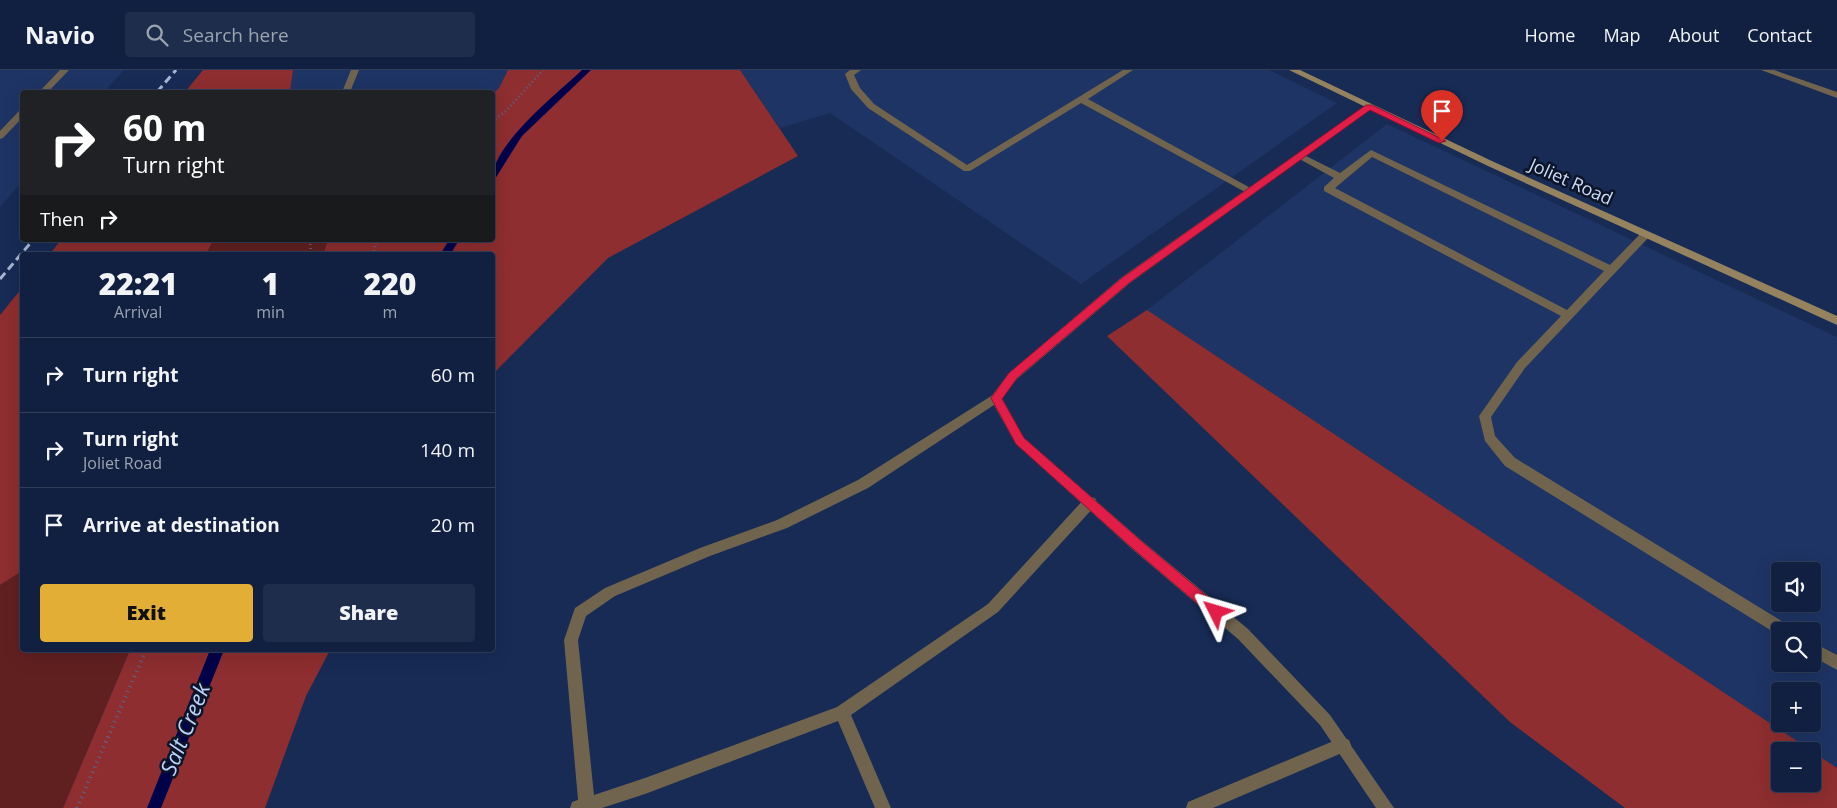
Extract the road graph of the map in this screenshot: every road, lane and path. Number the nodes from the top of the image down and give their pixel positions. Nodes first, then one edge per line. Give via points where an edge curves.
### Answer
1 (66, 70) edge
2 (355, 70) edge
3 (543, 70) edge
4 (1129, 70) edge
5 (1293, 70) edge
6 (1765, 70) edge
7 (850, 71) edge
8 (45, 90) edge
9 (347, 90) edge
10 (1837, 96) edge
11 (1081, 99) junction
12 (1369, 106) junction
13 (20, 115) edge
14 (495, 119) edge
15 (2, 132) edge
16 (1299, 156) junction
17 (1341, 177) junction
18 (1251, 191) junction
19 (1646, 234) junction
20 (1611, 270) junction
21 (1568, 315) junction
22 (1837, 321) edge
23 (996, 398) junction
24 (1090, 502) junction
25 (1771, 622) edge
26 (145, 652) edge
27 (1821, 654) edge
28 (1837, 664) edge
29 (842, 712) junction
30 (1343, 746) junction
31 (583, 806) edge
32 (76, 808) edge
33 (883, 808) edge
34 (1194, 808) edge
35 (1386, 808) edge

1 - 8 street
2 - 9 street
3 - 14 path
4 - 11 street
5 - 12 main road, Joliet Road
6 - 10 street
7 - 11 street via 856,89 871,106 967,169
11 - 18 street
12 - 16 street
12 - 19 main road, Joliet Road
13 - 15 street
16 - 17 street
16 - 18 street
17 - 20 street via 1371,153
17 - 21 street via 1328,189
18 - 23 street via 1126,280 1013,376
19 - 20 street
19 - 22 main road, Joliet Road
20 - 21 street
21 - 25 street via 1521,365 1485,416 1489,438 1510,462
23 - 24 street via 1020,441
23 - 31 street via 863,484 782,524 610,592 580,612 571,640
24 - 29 street via 993,608
24 - 30 street via 1243,634 1325,720
26 - 32 path
27 - 28 street
29 - 31 street
29 - 33 street
30 - 34 street
30 - 35 street

